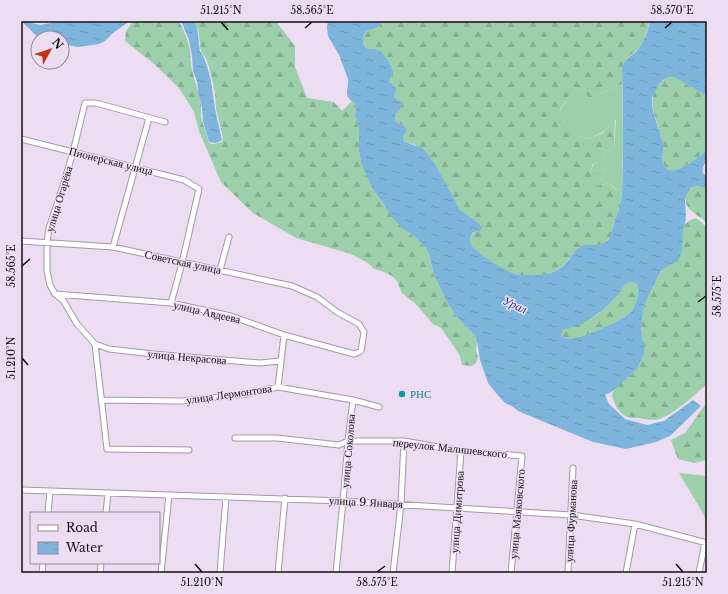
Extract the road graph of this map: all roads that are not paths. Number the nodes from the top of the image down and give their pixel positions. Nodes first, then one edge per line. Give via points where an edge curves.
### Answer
1 (149, 118) junction
2 (165, 122) dead end
3 (21, 139) edge
4 (73, 152) junction
5 (136, 167) junction
6 (229, 237) dead end
7 (21, 241) edge
8 (46, 242) junction
9 (114, 248) junction
10 (182, 263) junction
11 (220, 270) junction
12 (55, 294) junction
13 (170, 303) junction
14 (284, 335) junction
15 (95, 344) junction
16 (354, 354) joint
17 (280, 361) junction
18 (278, 387) junction
19 (101, 400) junction
20 (353, 400) junction
21 (379, 407) dead end
22 (235, 438) dead end
23 (404, 441) junction
24 (348, 442) junction
25 (189, 450) dead end
26 (461, 450) junction
27 (522, 456) joint
28 (573, 468) dead end
29 (21, 490) edge
30 (50, 491) junction
31 (108, 493) junction
32 (169, 495) junction
33 (226, 497) junction
34 (285, 498) junction
35 (343, 501) junction
36 (401, 504) junction
37 (457, 508) junction
38 (48, 512) edge
39 (106, 512) edge
40 (517, 512) junction
41 (571, 515) junction
42 (635, 524) junction
43 (706, 543) edge
44 (161, 573) edge
45 (220, 573) edge
46 (278, 573) edge
47 (336, 573) edge
48 (393, 573) edge
49 (452, 573) edge
50 (512, 573) edge
51 (568, 573) edge
52 (626, 573) edge
53 (699, 573) edge

1 - 2 street
1 - 4 street, улица Огарёва via 96,103 85,103
1 - 5 street
3 - 4 street, Пионерская улица
4 - 5 street, Пионерская улица
4 - 8 street, улица Огарёва
5 - 9 street
5 - 10 street, Пионерская улица via 184,180 199,189
6 - 11 street
7 - 8 street, Советская улица
8 - 9 street, Советская улица
8 - 12 street, улица Огарёва via 47,271
9 - 10 street, Советская улица
10 - 11 street, Советская улица
10 - 13 street
11 - 16 street, Советская улица via 292,286 317,297 359,324 364,332 361,351
12 - 13 street, улица Авдеева
12 - 15 street, улица Огарёва via 63,300 77,324
13 - 14 street, улица Авдеева via 231,316
14 - 16 street, улица Авдеева
14 - 17 street
15 - 17 street, улица Некрасова via 109,349 153,354 260,363
15 - 19 street
17 - 18 street
18 - 19 street, улица Лермонтова via 246,394 182,401
18 - 20 street, улица Лермонтова
19 - 25 street via 107,450
20 - 21 street, улица Лермонтова
20 - 24 street, улица Соколова
22 - 24 street, переулок Малишевского via 278,438 339,445
23 - 24 street, переулок Малишевского
23 - 26 street, переулок Малишевского
23 - 36 street
24 - 35 street, улица Соколова
26 - 27 street, переулок Малишевского
26 - 37 street, улица Димитрова
27 - 40 street, улица Маяковского
28 - 41 street, улица Фурманова
29 - 30 street, улица 9 Января
30 - 31 street, улица 9 Января
30 - 38 street
31 - 32 street, улица 9 Января
31 - 39 street
32 - 33 street, улица 9 Января
32 - 44 street
33 - 34 street, улица 9 Января
33 - 45 street
34 - 35 street, улица 9 Января
34 - 46 street
35 - 36 street, улица 9 Января
35 - 47 street, улица Соколова
36 - 37 street, улица 9 Января
36 - 48 street
37 - 40 street, улица 9 Января
37 - 49 street, улица Димитрова
40 - 41 street, улица 9 Января
40 - 50 street, улица Маяковского
41 - 42 street, улица 9 Января
41 - 51 street, улица Фурманова
42 - 43 street, улица 9 Января
42 - 52 street
43 - 53 street

